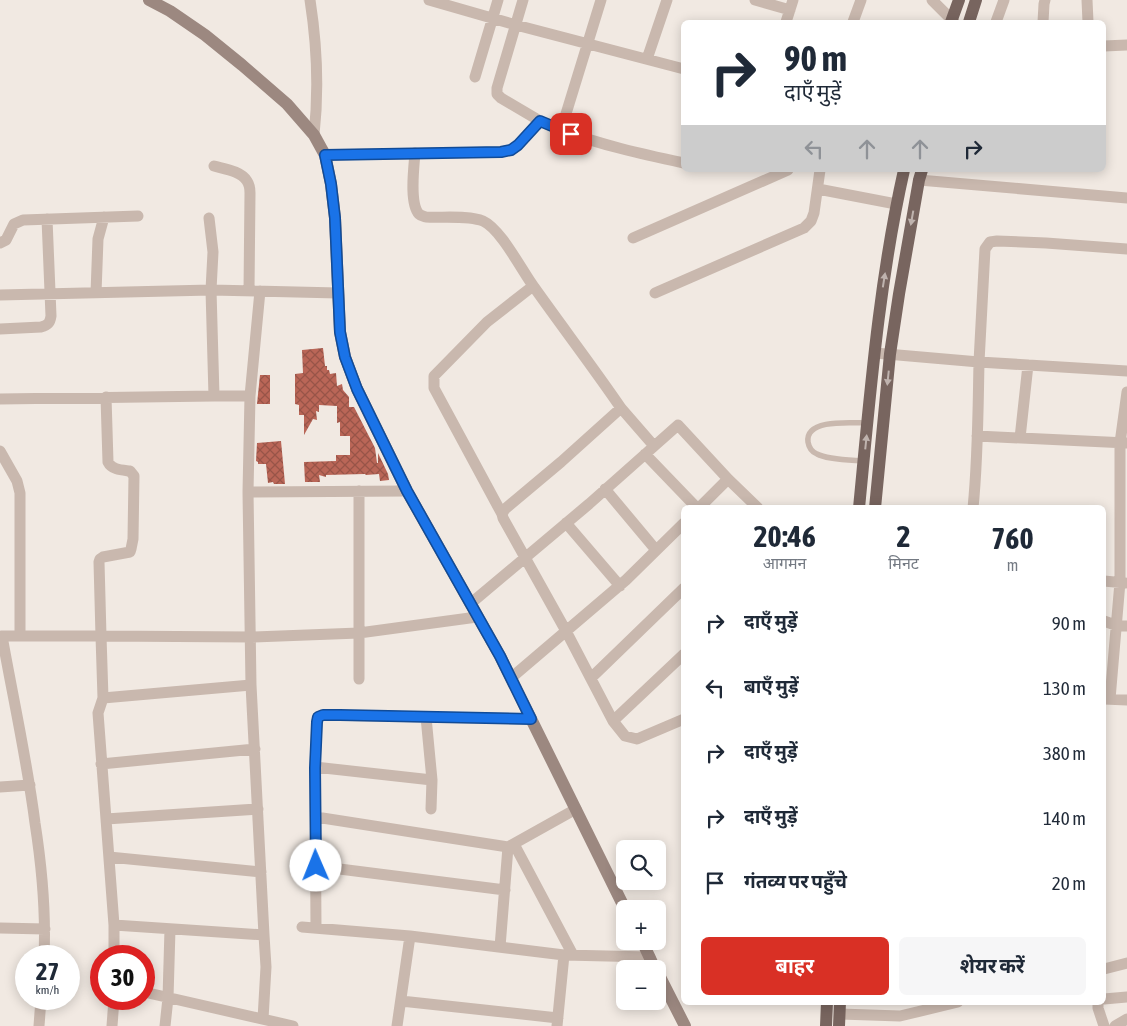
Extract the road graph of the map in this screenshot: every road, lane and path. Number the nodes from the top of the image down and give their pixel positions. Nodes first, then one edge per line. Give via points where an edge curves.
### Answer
1 (149, 0) edge
2 (310, 0) edge
3 (429, 0) edge
4 (498, 0) edge
5 (523, 0) edge
6 (601, 0) edge
7 (667, 0) edge
8 (755, 0) edge
9 (861, 0) edge
10 (932, 0) edge
11 (959, 0) edge
12 (976, 0) edge
13 (1004, 0) edge
14 (1046, 0) edge
15 (1087, 0) edge
16 (792, 5) edge
17 (493, 19) junction
18 (787, 20) edge
19 (854, 20) edge
20 (950, 20) edge
21 (953, 20) edge
22 (970, 20) edge
23 (997, 20) edge
24 (1044, 20) edge
25 (1088, 20) edge
26 (516, 25) junction
27 (587, 44) junction
28 (1127, 45) edge
29 (1106, 46) edge
30 (647, 59) junction
31 (681, 68) edge
32 (475, 77) dead end
33 (540, 121) junction
34 (561, 130) junction
35 (314, 135) junction
36 (415, 154) junction
37 (325, 155) junction
38 (681, 162) edge
39 (214, 166) dead end
40 (783, 172) edge
41 (820, 172) edge
42 (904, 172) edge
43 (928, 178) edge
44 (818, 189) junction
45 (1127, 198) edge
46 (896, 204) junction
47 (138, 216) dead end
48 (104, 218) junction
49 (209, 218) dead end
50 (47, 219) junction
51 (633, 238) dead end
52 (0, 243) edge
53 (1127, 250) edge
54 (533, 286) junction
55 (211, 290) junction
56 (254, 291) junction
57 (96, 293) junction
58 (338, 293) junction
59 (50, 294) junction
60 (655, 294) dead end
61 (0, 295) edge
62 (0, 329) edge
63 (875, 353) junction
64 (890, 354) junction
65 (979, 362) junction
66 (1028, 365) junction
67 (1127, 371) edge
68 (1127, 392) edge
69 (214, 396) junction
70 (250, 396) junction
71 (106, 398) junction
72 (0, 399) edge
73 (621, 408) junction
74 (868, 423) junction
75 (977, 436) junction
76 (1020, 438) junction
77 (1124, 443) edge
78 (654, 446) junction
79 (0, 451) edge
80 (645, 454) junction
81 (864, 461) junction
82 (728, 479) junction
83 (605, 489) junction
84 (359, 491) junction
85 (407, 491) junction
86 (248, 492) junction
87 (695, 505) edge
88 (701, 505) edge
89 (755, 505) edge
90 (859, 505) edge
91 (875, 505) edge
92 (973, 505) edge
93 (502, 514) junction
94 (566, 523) junction
95 (681, 526) edge
96 (656, 550) junction
97 (526, 558) junction
98 (1106, 582) edge
99 (1123, 583) edge
100 (620, 586) junction
101 (681, 591) edge
102 (470, 604) junction
103 (477, 617) junction
104 (1106, 622) edge
105 (1121, 626) edge
106 (566, 631) junction
107 (359, 633) junction
108 (1, 636) edge
109 (20, 636) junction
110 (101, 636) junction
111 (252, 637) junction
112 (681, 657) edge
113 (511, 678) junction
114 (591, 678) junction
115 (359, 679) dead end
116 (252, 685) junction
117 (103, 698) junction
118 (1107, 699) edge
119 (1127, 700) edge
120 (426, 717) junction
121 (531, 719) junction
122 (681, 720) edge
123 (613, 721) junction
124 (255, 749) junction
125 (101, 764) junction
126 (315, 768) junction
127 (432, 780) junction
128 (30, 785) junction
129 (0, 786) edge
130 (258, 809) junction
131 (431, 809) dead end
132 (576, 809) junction
133 (316, 816) junction
134 (106, 819) junction
135 (511, 845) junction
136 (109, 856) junction
137 (316, 866) junction
138 (261, 872) junction
139 (504, 890) junction
140 (621, 900) edge
141 (114, 925) junction
142 (302, 927) dead end
143 (0, 928) edge
144 (316, 928) junction
145 (45, 929) junction
146 (170, 930) junction
147 (264, 935) junction
148 (410, 936) junction
149 (44, 945) edge
150 (114, 945) edge
151 (500, 947) junction
152 (569, 955) junction
153 (621, 960) edge
154 (1127, 963) edge
155 (1106, 968) edge
156 (666, 989) edge
157 (155, 995) edge
158 (1127, 997) edge
159 (168, 998) junction
160 (1106, 999) edge
161 (401, 1001) junction
162 (827, 1005) edge
163 (946, 1005) edge
164 (1098, 1005) edge
165 (40, 1010) edge
166 (113, 1010) edge
167 (840, 1014) edge
168 (263, 1019) junction
169 (1127, 1019) edge
170 (558, 1022) edge
171 (39, 1026) edge
172 (112, 1026) edge
173 (165, 1026) edge
174 (293, 1026) edge
175 (397, 1026) edge
176 (685, 1026) edge
177 (826, 1026) edge
178 (1104, 1026) edge
179 (1115, 1026) edge

1 - 35 main road via 205,35 242,65 287,104
2 - 35 street via 317,64
3 - 17 street
4 - 17 street
5 - 26 street
6 - 27 street
7 - 30 street
8 - 16 street
9 - 19 street
10 - 20 street
11 - 21 main road
12 - 22 main road
13 - 23 street
14 - 24 street
15 - 25 street
16 - 18 street
17 - 26 street
17 - 32 street
26 - 27 street
26 - 33 street via 496,88 497,94
27 - 30 street
27 - 34 street
28 - 29 street
30 - 31 street
33 - 34 street
33 - 36 street via 511,150
34 - 38 street via 581,138
35 - 37 main road
36 - 37 street
36 - 54 street via 413,187 420,216 469,218 483,222 495,230
37 - 58 main road via 335,218
39 - 56 street via 241,175 248,182
40 - 51 street
41 - 44 street
42 - 46 main road
43 - 45 street
43 -> 64 main road via 899,294
44 - 46 street
44 - 60 street via 811,222 804,228
63 -> 46 main road
47 - 48 street
48 - 50 street
48 - 57 street via 98,239
49 - 55 street
50 - 52 street via 23,220 14,224 6,240
50 - 59 street
53 - 65 street via 990,242 985,249
54 - 73 street
54 - 93 street via 488,322 434,376 434,388
55 - 56 street
55 - 57 street
55 - 69 street
56 - 58 street
56 - 70 street
57 - 59 street
58 - 85 main road via 345,357 357,389
59 - 61 street
59 - 62 street via 51,316 47,325
63 - 64 street
63 - 74 main road
64 - 65 street
64 -> 91 main road
65 - 66 street
65 - 75 street
66 - 67 street
66 - 76 street
68 - 77 street
69 - 70 street
69 - 71 street
70 - 86 street
71 - 72 street
71 - 110 street via 108,462 114,468 130,471 134,476 133,539 130,552 106,556 99,562
73 - 78 street
73 - 93 street
81 -> 74 main road
74 - 81 lane via 815,427 808,439 811,450 816,454
75 - 76 street
75 - 92 street
76 - 77 street
77 - 99 street
78 - 80 street
78 - 82 street via 678,425
79 - 109 street via 20,493
80 - 83 street
80 - 87 street
81 - 90 main road
82 - 88 street
82 - 89 street
83 - 94 street
83 - 96 street
84 - 85 street
84 - 86 street
84 - 107 street
85 - 102 main road
86 - 111 street
93 - 97 street
94 - 97 street
94 - 100 street
95 - 96 street
96 - 100 street
97 - 102 street
97 - 106 street
98 - 99 street
99 - 105 street
100 - 106 street
101 - 114 street
102 - 103 main road
103 - 107 street
103 - 113 main road
104 - 105 street
105 - 118 street
106 - 113 street
106 - 114 street
107 - 111 street
107 - 115 street
108 - 109 street
108 - 128 street
109 - 110 street
110 - 111 street
110 - 117 street
111 - 116 street
112 - 123 street
113 - 121 main road
114 - 123 street
116 - 117 street
116 - 124 street
117 - 125 street via 98,713
118 - 119 street
120 - 121 street
120 - 126 street via 318,717
120 - 127 street
121 - 132 main road
122 - 123 street via 637,739 625,736
124 - 125 street
124 - 130 street
125 - 134 street
126 - 127 street
126 - 133 street
127 - 131 street
128 - 129 street
128 - 145 street via 42,869
130 - 134 street
130 - 138 street
132 - 135 street
132 - 140 main road
133 - 135 street
133 - 137 street
134 - 136 street
135 - 139 street
135 - 152 street
136 - 138 street
136 - 141 street
137 - 139 street
137 - 144 street
138 - 147 street
139 - 151 street
141 - 146 street
141 - 150 street
142 - 144 street
143 - 145 street
144 - 148 street
145 - 149 street
146 - 147 street
146 - 159 street
147 - 168 street
148 - 151 street
148 - 161 street
151 - 152 street
152 - 153 street
152 - 170 street
154 - 155 street
156 - 176 main road
157 - 159 street
158 - 160 street
159 - 168 street
159 - 173 street
161 - 170 street
161 - 175 street
162 - 177 main road
163 - 167 street via 900,1016
164 - 178 street
165 - 171 street
166 - 172 street
168 - 174 street
169 - 179 street

